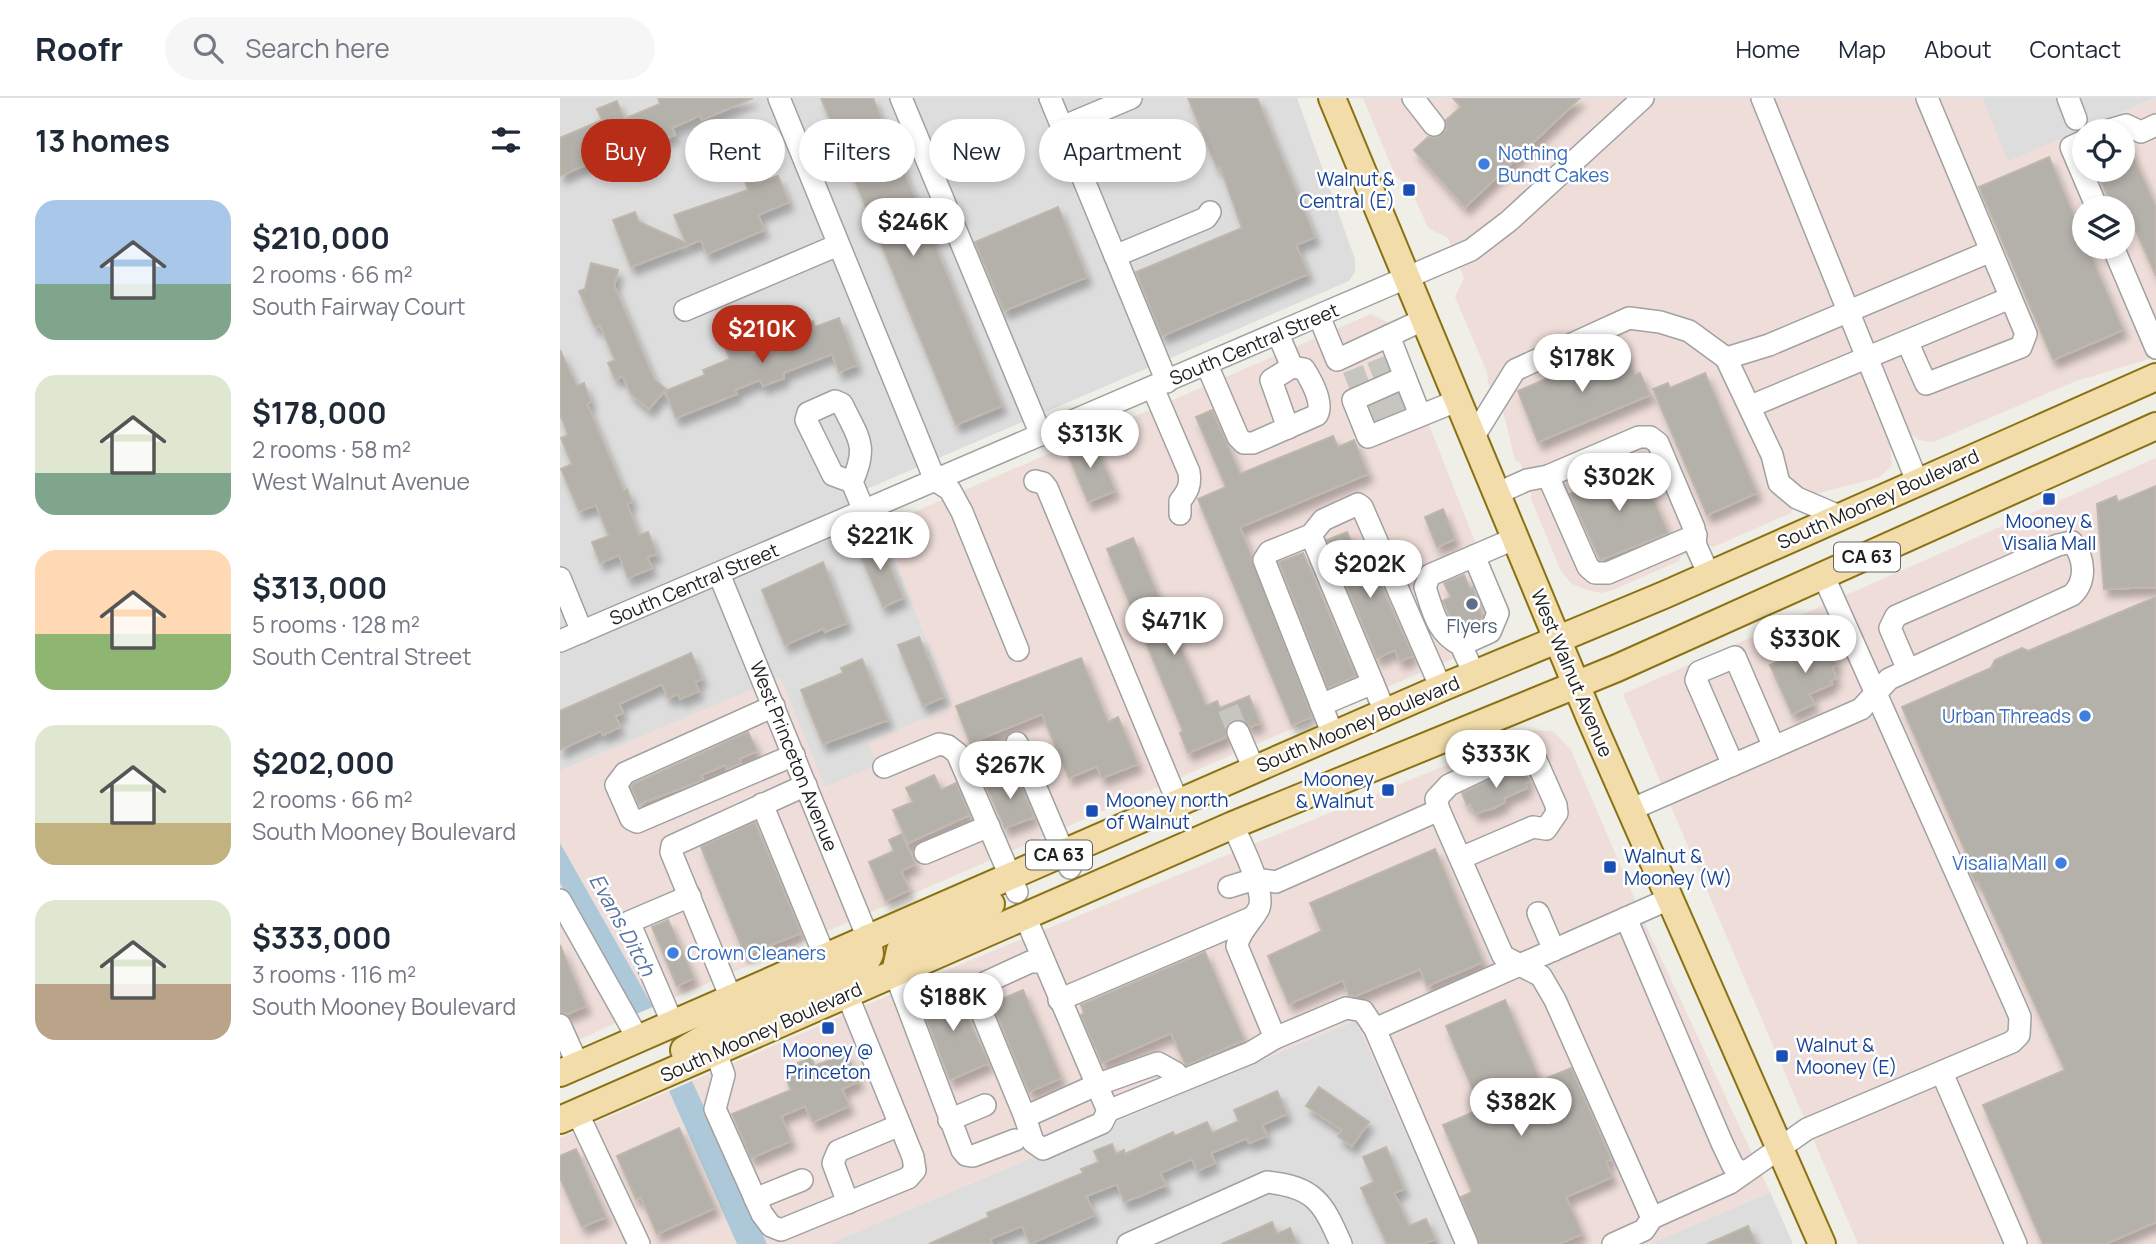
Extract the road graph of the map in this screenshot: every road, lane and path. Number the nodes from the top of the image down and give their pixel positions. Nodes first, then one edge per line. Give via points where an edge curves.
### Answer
1 (779, 98) edge
2 (901, 98) edge
3 (1050, 98) edge
4 (1131, 98) edge
5 (1332, 98) edge
6 (1413, 98) edge
7 (1643, 98) edge
8 (1762, 98) edge
9 (1927, 98) edge
10 (2068, 98) edge
11 (1059, 119) edge
12 (1081, 119) edge
13 (2076, 119) dead end
14 (1434, 125) dead end
15 (2135, 130) edge
16 (2154, 132) edge
17 (1085, 182) edge
18 (1210, 212) dead end
19 (838, 245) junction
20 (1991, 251) junction
21 (1115, 256) junction
22 (2118, 259) edge
23 (1407, 278) junction
24 (2010, 298) junction
25 (685, 310) dead end
26 (1850, 310) junction
27 (1319, 316) junction
28 (1425, 319) junction
29 (1278, 334) junction
30 (1907, 341) junction
31 (2156, 348) edge
32 (1726, 358) junction
33 (1867, 358) junction
34 (1208, 365) junction
35 (1292, 367) junction
36 (2156, 377) edge
37 (1376, 381) junction
38 (1160, 385) junction
39 (1459, 400) junction
40 (1751, 407) junction
41 (2156, 426) edge
42 (1288, 428) junction
43 (1041, 435) junction
44 (1474, 436) junction
45 (1548, 476) junction
46 (935, 480) junction
47 (1035, 481) dead end
48 (1917, 481) junction
49 (852, 482) dead end
50 (1498, 493) junction
51 (864, 511) junction
52 (1180, 514) dead end
53 (1839, 516) junction
54 (1311, 535) junction
55 (1696, 535) junction
56 (1517, 538) junction
57 (1474, 556) junction
58 (719, 573) junction
59 (1709, 575) junction
60 (1824, 577) junction
61 (560, 578) edge
62 (582, 632) junction
63 (1558, 639) junction
64 (560, 641) edge
65 (1461, 645) junction
66 (1018, 650) dead end
67 (1908, 670) junction
68 (1474, 674) junction
69 (1373, 683) junction
70 (1576, 684) junction
71 (1441, 688) junction
72 (1875, 695) junction
73 (1321, 705) junction
74 (774, 706) junction
75 (1385, 712) junction
76 (1238, 732) tunnel mouth
77 (1333, 735) junction
78 (1017, 743) dead end
79 (1774, 747) junction
80 (794, 755) junction
81 (1733, 765) junction
82 (884, 767) dead end
83 (1254, 769) junction
84 (806, 785) junction
85 (1439, 801) junction
86 (1178, 803) junction
87 (762, 804) junction
88 (1630, 810) junction
89 (1233, 825) junction
90 (989, 826) junction
91 (925, 853) dead end
92 (1461, 859) junction
93 (1067, 861) junction
94 (1255, 879) junction
95 (1229, 887) dead end
96 (1017, 895) junction
97 (690, 896) junction
98 (1669, 898) junction
99 (560, 900) edge
100 (1538, 913) dead end
101 (1251, 918) junction
102 (1626, 918) junction
103 (560, 919) edge
104 (868, 938) junction
105 (587, 948) junction
106 (1554, 950) junction
107 (825, 957) junction
108 (1042, 962) junction
109 (1518, 966) junction
110 (895, 973) junction
111 (846, 994) junction
112 (731, 998) junction
113 (1059, 1000) junction
114 (672, 1022) junction
115 (561, 1025) edge
116 (1375, 1029) junction
117 (1275, 1038) junction
118 (638, 1039) junction
119 (716, 1052) junction
120 (569, 1069) edge
121 (1942, 1073) junction
122 (1180, 1081) junction
123 (1096, 1085) junction
124 (985, 1105) dead end
125 (1108, 1111) junction
126 (575, 1113) edge
127 (1025, 1117) junction
128 (949, 1120) junction
129 (900, 1125) junction
130 (1015, 1140) dead end
131 (1779, 1147) junction
132 (1743, 1173) junction
133 (802, 1180) dead end
134 (755, 1199) junction
135 (848, 1203) junction
136 (1651, 1218) junction
137 (639, 1244) edge
138 (1128, 1244) edge
139 (1341, 1244) edge
140 (1468, 1244) edge
141 (1613, 1244) edge
142 (1822, 1244) edge
143 (2016, 1244) edge

1 - 19 street
2 - 43 street
3 - 11 street
4 - 12 street
5 - 23 main road, West Walnut Avenue
6 - 14 street
7 - 23 street, South Central Street via 1487,239
8 - 26 street
9 - 20 street
10 - 13 street
15 - 16 street
17 - 21 street
18 - 21 street via 1198,222
19 - 25 street
19 - 46 street
20 - 24 street
20 - 26 street
21 - 38 street
22 - 31 street
23 - 27 street, South Central Street
23 - 28 main road, West Walnut Avenue
24 - 30 street
24 - 30 street via 2026,334 2021,347 1926,384
26 - 32 street
26 - 33 street
27 - 29 street, South Central Street
27 - 37 street
28 - 37 street
28 - 39 main road, West Walnut Avenue
29 - 34 street, South Central Street
29 - 35 street
30 - 33 street
32 - 40 street
32 - 44 street via 1689,331 1629,318 1534,359 1509,376
33 - 40 street
33 - 48 street
34 - 38 street, South Central Street
34 - 42 street via 1244,443
35 - 42 street via 1271,380
35 - 42 street via 1304,369 1321,410
36 - 48 main road, South Mooney Boulevard / CA 63
37 - 39 street
38 - 43 street, South Central Street
38 - 52 street via 1189,472
39 - 44 main road, West Walnut Avenue
40 - 53 street via 1779,483 1788,492
41 - 60 main road, CA 63
43 - 46 street, South Central Street
44 - 50 main road, West Walnut Avenue
45 - 50 street
45 - 55 street via 1588,567 1595,573 1608,573
45 - 55 street via 1639,437 1650,437 1658,443
46 - 51 street, South Central Street
46 - 66 street via 950,490 962,512
47 - 86 street via 1048,488
48 - 53 main road, South Mooney Boulevard / CA 63
49 - 51 street
50 - 56 main road, West Walnut Avenue
51 - 58 street, South Central Street
53 - 59 main road, South Mooney Boulevard / CA 63
54 - 69 street
54 - 71 street via 1323,520 1358,504 1362,507
54 - 73 street via 1269,552 1264,560
55 - 59 street
56 - 57 street
56 - 63 main road, West Walnut Avenue
57 - 65 street via 1498,613 1490,632
57 - 65 street via 1430,575 1425,587 1436,621 1447,638
58 - 62 street, South Central Street
58 - 74 street, West Princeton Avenue
59 - 63 main road, South Mooney Boulevard / CA 63
60 - 70 main road, CA 63
60 - 72 street
61 - 62 street
62 - 64 street, South Central Street
63 - 68 main road, South Mooney Boulevard / CA 63
63 - 70 main road, West Walnut Avenue
65 - 68 street
67 - 67 street via 2072,596 2084,574 2076,547 2072,542 2058,545 1896,616 1890,628
67 - 72 street via 1889,679
68 - 71 main road, South Mooney Boulevard / CA 63
69 - 73 street
69 - 75 street
70 - 88 main road, West Walnut Avenue
70 - 89 main road, CA 63
71 - 75 main road, South Mooney Boulevard / CA 63
72 - 79 street via 1861,709
72 - 121 street via 1897,735 2020,1017 2019,1035 2012,1042
73 - 77 street
74 - 80 street, West Princeton Avenue
74 - 80 street via 625,773 616,785 631,818 638,822
75 - 77 main road, South Mooney Boulevard / CA 63
76 - 83 street
77 - 83 main road, South Mooney Boulevard / CA 63
78 - 93 street
79 - 81 street
79 - 81 street via 1735,657 1699,673 1696,680
80 - 84 street, West Princeton Avenue
81 - 88 street
82 - 90 street via 939,744 948,746 962,761
83 - 86 main road, South Mooney Boulevard / CA 63
84 - 87 street
84 - 104 street, West Princeton Avenue
85 - 92 street
85 - 92 street via 1449,785 1515,754 1536,760 1556,805 1546,829 1534,827
85 - 94 street via 1276,882
86 - 93 main road, South Mooney Boulevard / CA 63
87 - 97 street via 672,846
87 - 107 street
88 - 98 main road, West Walnut Avenue
89 - 94 street
89 - 96 main road, CA 63
90 - 91 street
90 - 96 street
92 - 109 street via 1503,956
93 - 96 main road, South Mooney Boulevard
94 - 95 street
94 - 101 street via 1260,900
96 - 104 main road, CA 63
96 - 108 street
96 - 110 main road via 906,943
97 - 112 street
97 - 114 street via 629,922
98 - 102 street
98 - 131 main road, West Walnut Avenue
99 - 105 street
100 - 106 street
101 - 113 street
101 - 117 street via 1237,946
102 - 106 street
102 - 132 street via 1722,1143
103 - 105 street via 574,944
104 - 107 main road, CA 63
104 - 126 main road via 870,954 857,969 726,1025
105 - 118 street
106 - 109 street
107 - 112 main road, CA 63
108 - 113 street
108 - 127 street via 1030,962 973,991
109 - 116 street
109 - 136 street via 1541,976 1555,1000
110 - 111 main road, South Mooney Boulevard
110 - 128 street
111 - 119 main road, South Mooney Boulevard
111 - 129 street
112 - 114 main road, CA 63
113 - 123 street
114 - 118 main road, CA 63
115 - 120 street
116 - 117 street via 1363,1011 1346,1008
116 - 140 street
117 - 122 street
118 - 120 main road, CA 63
119 - 126 main road, South Mooney Boulevard
119 - 134 street via 724,1074 715,1109
121 - 131 street via 1807,1129
121 - 143 street
122 - 123 street via 1176,1073 1158,1063
122 - 125 street
123 - 125 street
123 - 127 street
124 - 128 street
125 - 127 street via 1102,1123 1043,1149 1033,1142
126 - 137 street
128 - 130 street via 966,1155
129 - 135 street via 838,1151 833,1163
129 - 135 street via 915,1170 908,1178
131 - 132 street
131 - 142 main road, West Walnut Avenue
132 - 136 street
133 - 134 street
134 - 135 street via 771,1226 780,1230
136 - 141 street via 1644,1230
138 - 139 street via 1266,1181 1308,1190 1327,1213

